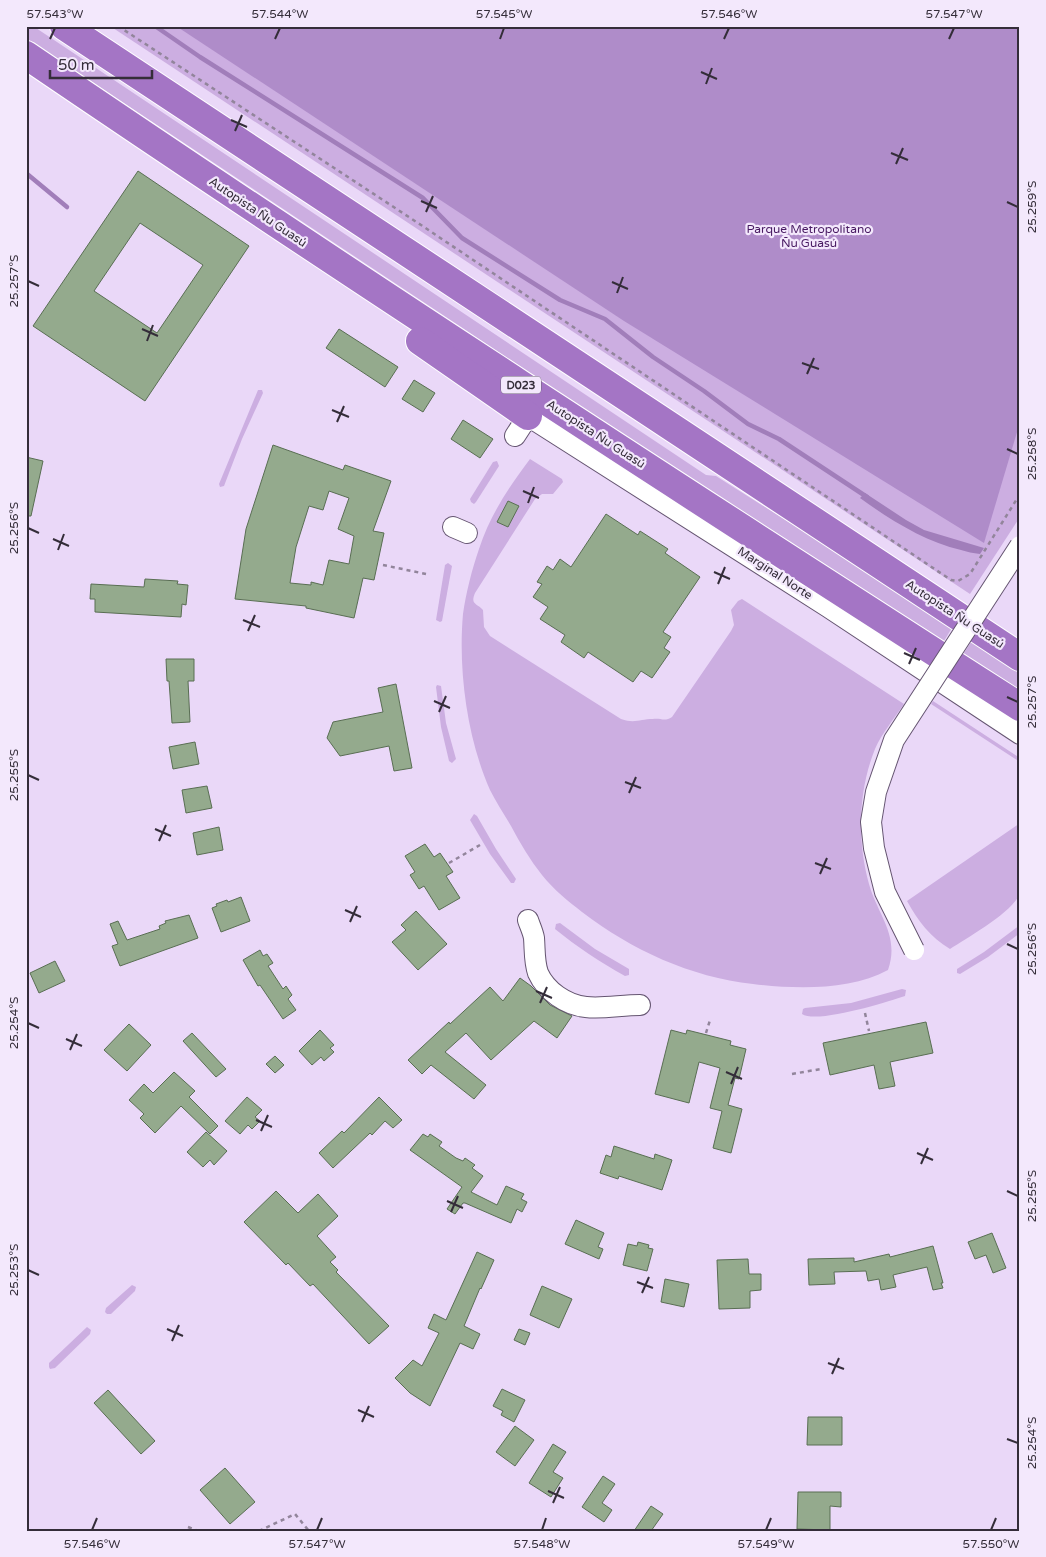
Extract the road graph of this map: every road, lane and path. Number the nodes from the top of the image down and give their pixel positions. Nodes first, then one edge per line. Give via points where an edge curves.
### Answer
1 (64, 26) edge
2 (118, 26) edge
3 (26, 56) edge
4 (259, 213) junction
5 (522, 426) joint
6 (1020, 494) edge
7 (1020, 546) edge
8 (383, 565) dead end
9 (426, 574) dead end
10 (1020, 657) edge
11 (1020, 707) edge
12 (1020, 734) edge
13 (480, 845) dead end
14 (449, 864) dead end
15 (528, 920) dead end
16 (914, 950) dead end
17 (640, 1005) dead end
18 (866, 1013) dead end
19 (710, 1020) dead end
20 (869, 1031) dead end
21 (706, 1033) dead end
22 (821, 1069) dead end
23 (792, 1074) dead end
24 (188, 1526) dead end
25 (198, 1531) edge
26 (259, 1531) edge
27 (309, 1531) edge

1 - 10 highway, Autopista Ñu Guasú
2 - 6 path via 952,580 958,581 970,574
3 - 4 highway, Autopista Ñu Guasú / D023
4 - 5 highway via 328,278
4 - 11 highway, Autopista Ñu Guasú / D023 via 670,483
5 - 12 street, Marginal Norte via 820,602
7 - 16 street, bridge via 894,740 876,792 870,822 874,848 885,892
8 - 9 path
13 - 14 path
15 - 17 street via 534,938 538,973 554,993 565,1001 586,1008
18 - 20 path
19 - 21 path
22 - 23 path
24 - 25 path
26 - 27 path via 295,1514

